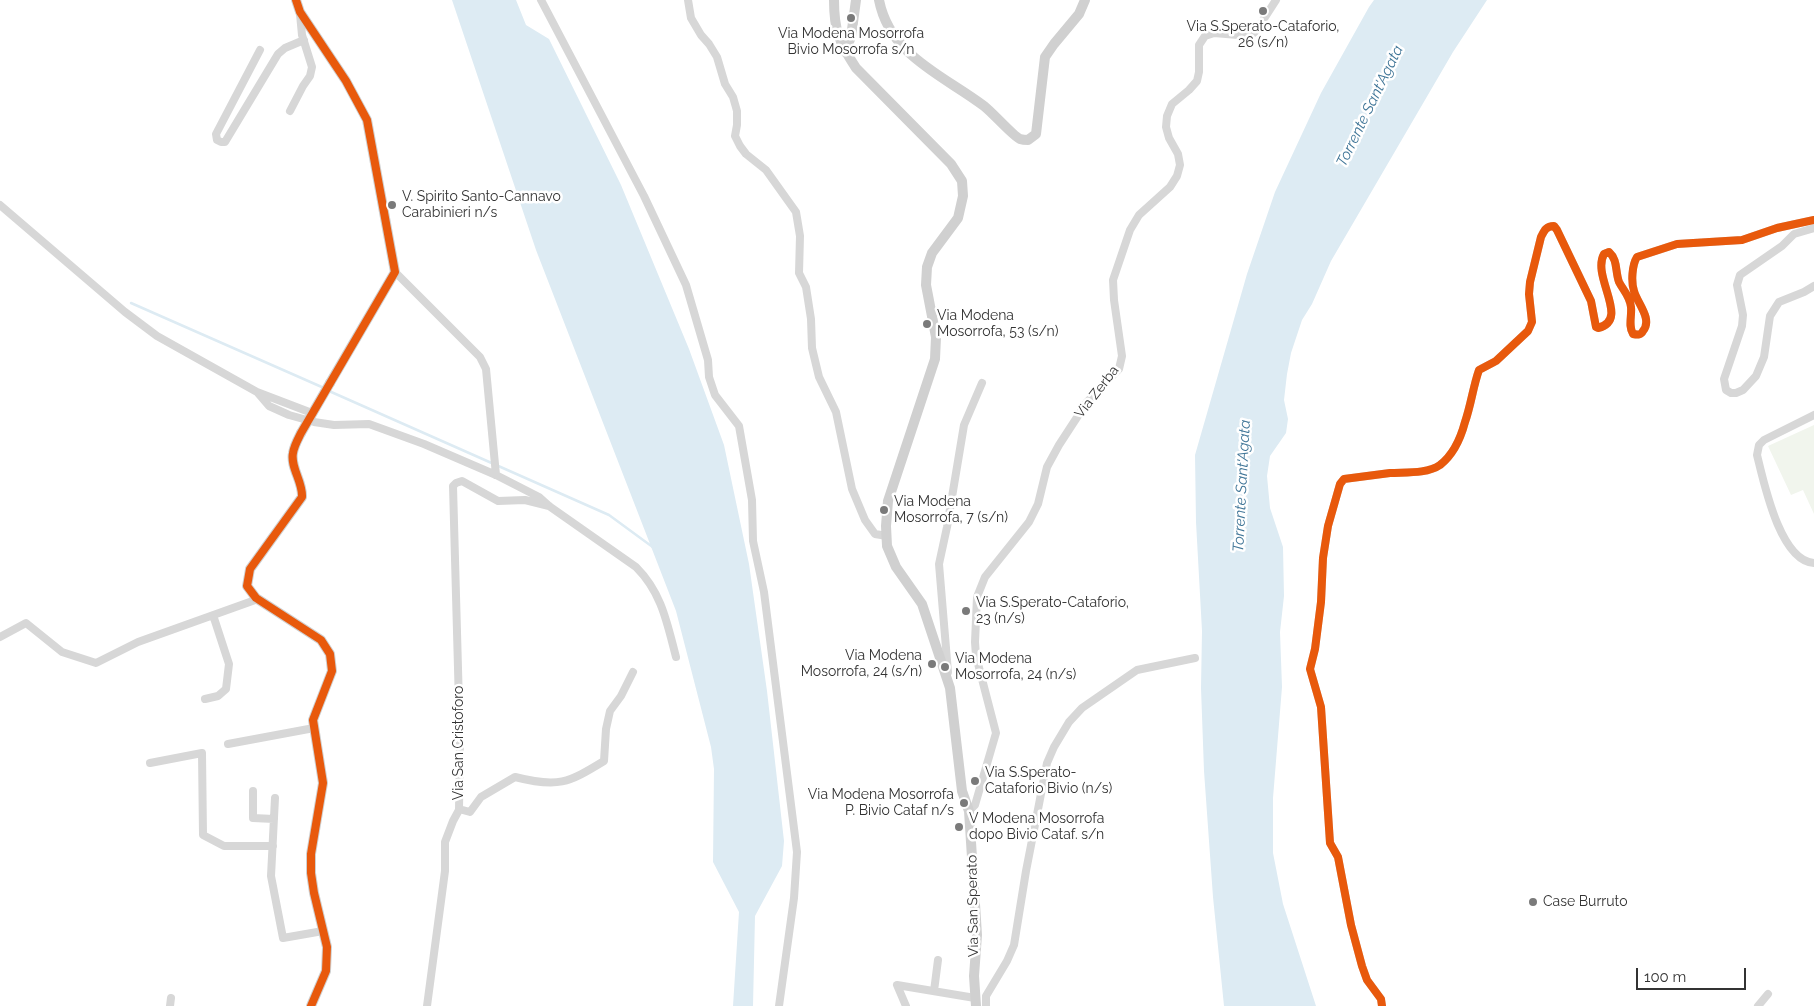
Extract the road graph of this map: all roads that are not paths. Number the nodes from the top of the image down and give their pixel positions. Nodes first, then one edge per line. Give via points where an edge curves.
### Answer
1 (296, 0) edge
2 (541, 0) edge
3 (688, 0) edge
4 (834, 0) edge
5 (856, 0) edge
6 (879, 0) edge
7 (1085, 0) edge
8 (1276, 0) edge
9 (300, 12) junction
10 (304, 40) junction
11 (260, 50) dead end
12 (845, 52) junction
13 (290, 111) dead end
14 (0, 205) edge
15 (1814, 220) edge
16 (1814, 228) edge
17 (395, 272) junction
18 (1814, 286) edge
19 (982, 383) dead end
20 (257, 392) junction
21 (312, 413) junction
22 (1814, 416) edge
23 (495, 472) junction
24 (549, 506) junction
25 (887, 536) junction
26 (1814, 563) edge
27 (258, 598) junction
28 (213, 615) junction
29 (0, 637) edge
30 (676, 657) dead end
31 (1195, 658) dead end
32 (633, 672) dead end
33 (949, 687) junction
34 (205, 698) dead end
35 (314, 728) junction
36 (228, 744) dead end
37 (150, 763) dead end
38 (254, 791) dead end
39 (275, 798) dead end
40 (459, 809) junction
41 (969, 811) junction
42 (274, 819) junction
43 (273, 846) junction
44 (323, 931) junction
45 (938, 960) dead end
46 (934, 991) junction
47 (1768, 994) dead end
48 (975, 1002) edge
49 (311, 1006) edge
50 (427, 1006) edge
51 (779, 1006) edge
52 (906, 1006) edge
53 (986, 1006) edge
54 (1382, 1006) edge
55 (1758, 1006) edge

1 - 9 street
2 - 51 street via 644,196 686,285 708,360 708,377 715,395 739,426 752,500 754,542 764,592 797,852
3 - 25 street via 691,18 717,56 725,84 733,97 737,111 735,136 740,146 766,170 796,212 800,236 799,273 806,287 812,348 819,377 836,412 852,489 865,520 875,534
4 - 12 street, Via San Sperato via 836,33
5 - 12 street via 852,37
6 - 7 street via 887,28 904,48 926,68 984,106 1019,139 1028,140 1036,134 1045,57 1080,14
8 - 41 street, Via Zerba via 1250,36 1214,33 1205,36 1199,45 1197,81 1172,104 1167,116 1166,127 1180,165 1177,176 1170,187 1139,215 1130,230 1113,280 1122,356 1119,369 1088,402 1059,445 1047,467 1038,504 1029,522 985,577 977,598 976,656 996,732 975,805
9 - 10 street
9 - 17 street via 367,120
10 - 11 street via 278,54 225,142 221,142 216,134
10 - 13 street via 312,67
12 - 25 street, Via San Sperato via 856,68 951,164 962,180 963,196 958,218 932,253 926,267 926,285 936,337 935,358 888,501
14 - 20 street via 157,336
15 - 54 street via 1742,240 1677,244 1637,257 1633,290 1646,315 1646,328 1637,335 1630,330 1632,306 1619,281 1613,256 1608,252 1601,259 1604,288 1613,312 1606,325 1598,328 1594,323 1591,301 1557,230 1550,226 1541,237 1530,282 1532,322 1520,340 1478,370 1462,433 1447,458 1439,466 1431,468 1344,479 1340,484 1328,526 1321,602 1310,669 1321,707 1330,843 1338,857 1362,966
16 - 18 street via 1794,234 1740,275 1737,285 1742,326 1724,379 1726,390 1731,393 1743,390 1756,376 1764,357 1770,316 1779,302
17 - 21 street, bridge
17 - 23 street via 480,357 486,369
19 - 33 street via 964,425 939,564
20 - 21 street
20 - 23 street via 269,406 289,415 334,425 369,424
21 - 27 street, bridge via 292,453 302,497 250,568 247,586
22 - 26 street via 1764,440 1757,455 1773,516 1792,550 1802,560
23 - 24 street
24 - 30 street via 636,566 645,576 661,603
24 - 40 street, Via San Cristoforo via 525,500 498,501 462,481 454,486
25 - 33 street, Via San Sperato via 887,546 896,567 922,604
27 - 28 street
27 - 35 street via 321,640 330,654 332,670 313,720
28 - 29 street via 138,642 96,663 62,652 26,623
28 - 34 street via 229,664 226,689 218,696
31 - 53 street via 1137,670 1082,708 1054,746 1038,803 1014,945 986,996
32 - 40 street via 610,711 604,760 576,778 559,782 539,783 515,777 481,797 470,812
33 - 41 street, Via San Sperato via 962,791
35 - 36 street
35 - 44 street via 323,783 311,854 311,873
37 - 43 street via 202,753 203,836 224,846
38 - 42 street via 253,818
39 - 42 street
40 - 50 street, Via San Cristoforo via 445,842 445,871
41 - 48 street, Via San Sperato via 977,935
42 - 43 street
43 - 44 street via 271,876 282,938
44 - 49 street via 328,947 326,971
45 - 46 street
46 - 48 street
46 - 52 street via 897,985
47 - 55 street

